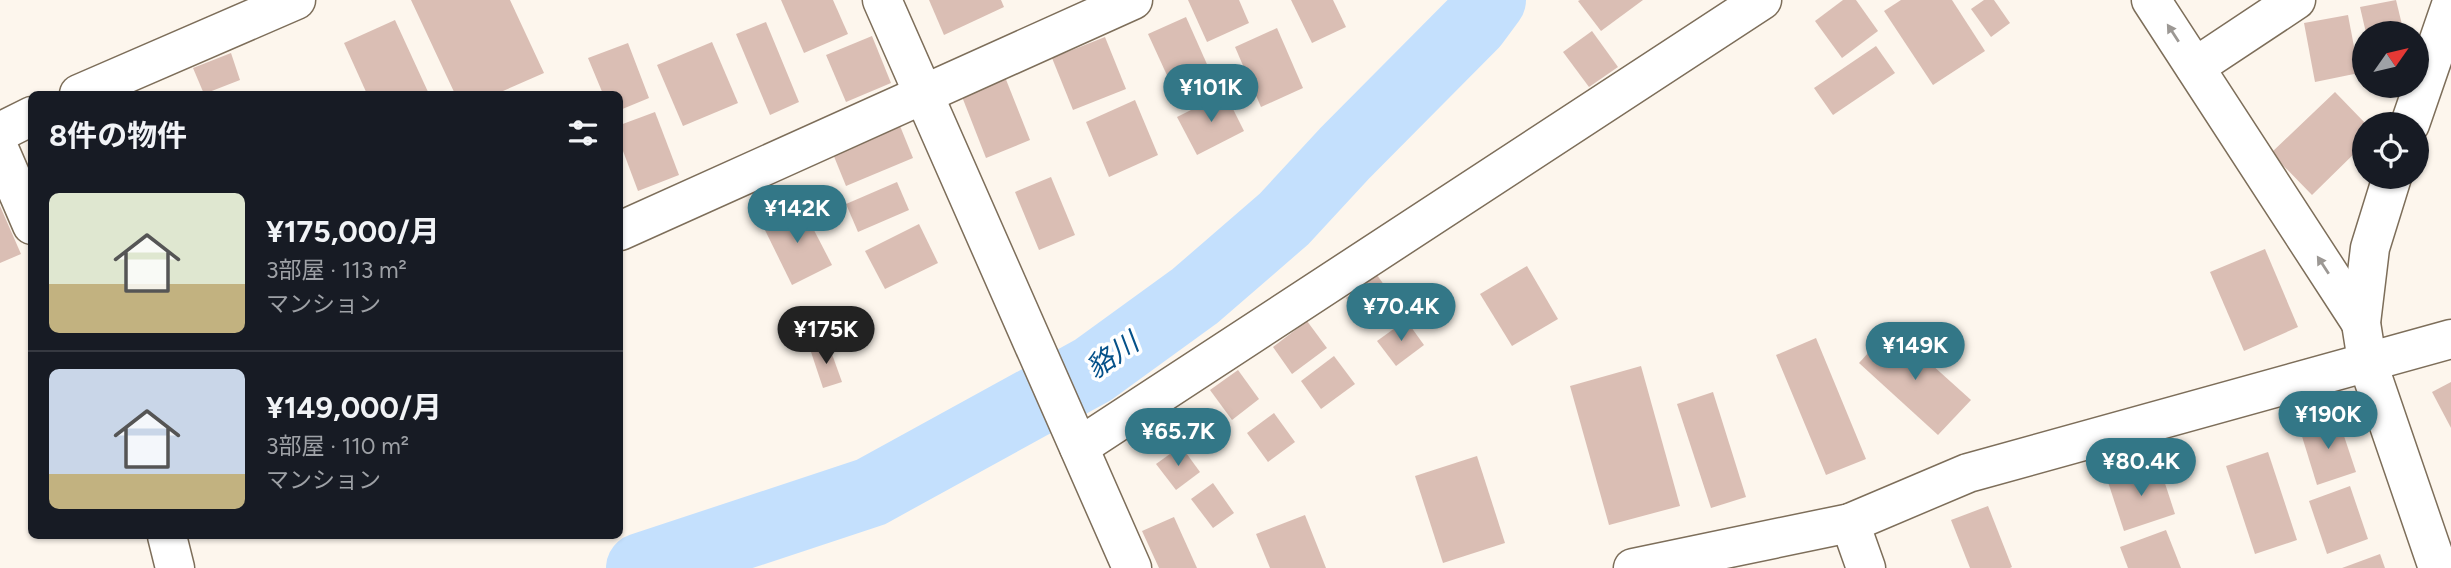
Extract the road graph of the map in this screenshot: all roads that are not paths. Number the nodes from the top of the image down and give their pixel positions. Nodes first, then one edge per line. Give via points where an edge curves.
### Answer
1 (296, 0) edge
2 (882, 0) edge
3 (1133, 0) edge
4 (1762, 0) edge
5 (2151, 0) edge
6 (2296, 0) edge
7 (2451, 5) edge
8 (2195, 67) junction
9 (86, 91) edge
10 (922, 94) junction
11 (2414, 112) edge
12 (28, 118) edge
13 (0, 132) edge
14 (0, 151) edge
15 (2388, 189) edge
16 (28, 216) edge
17 (623, 230) edge
18 (2361, 323) junction
19 (2451, 338) edge
20 (2367, 361) junction
21 (1075, 438) junction
22 (1850, 523) junction
23 (168, 539) edge
24 (175, 568) edge
25 (1132, 568) edge
26 (1633, 568) edge
27 (1866, 568) edge
28 (2438, 568) edge

1 - 9 street
2 - 10 street
3 - 10 street
4 - 21 street
8 -> 5 street
6 - 8 street
7 - 11 street
18 -> 8 street
10 - 17 street
10 - 21 street
12 - 13 street
14 - 16 street
15 - 18 street via 2370,248
18 - 20 street
19 - 20 street
20 - 22 street via 1968,473
20 - 28 street
21 - 25 street
22 - 26 street
22 - 27 street
23 - 24 street

